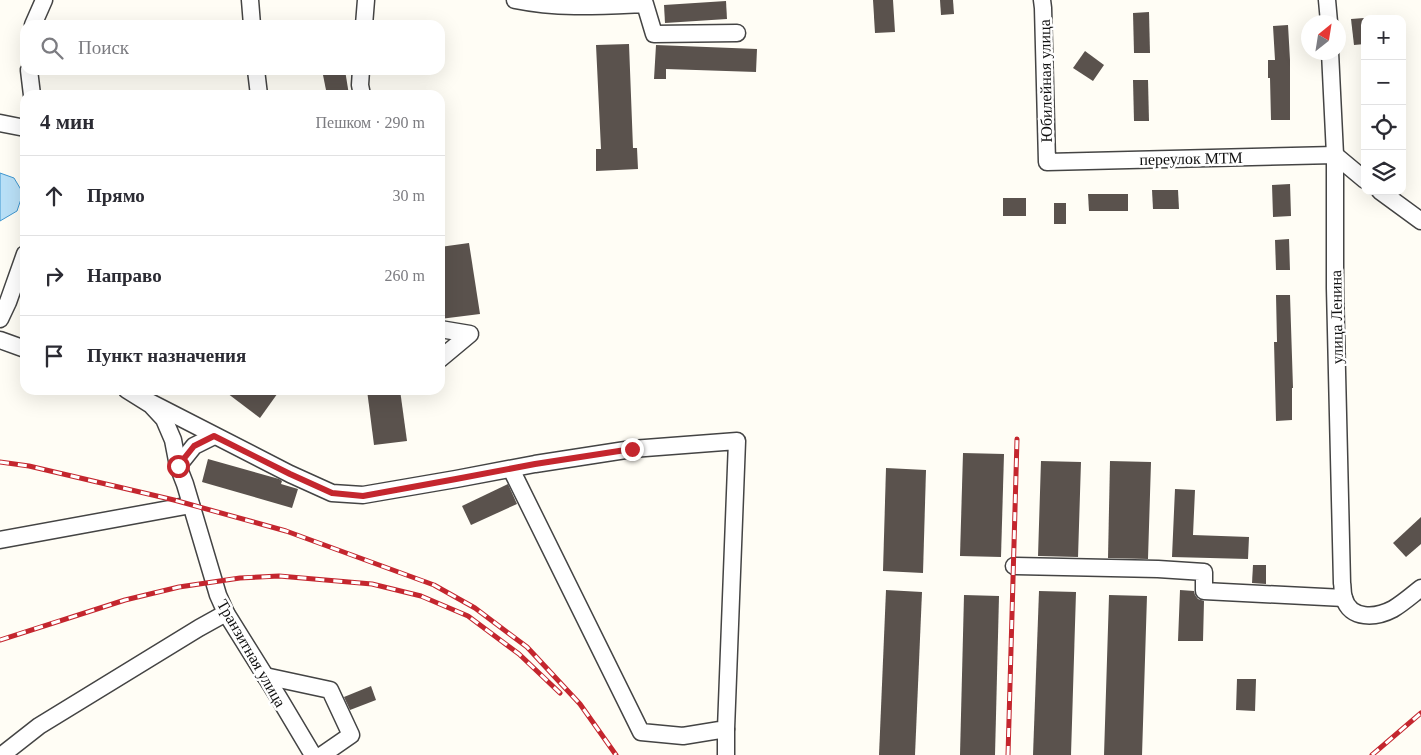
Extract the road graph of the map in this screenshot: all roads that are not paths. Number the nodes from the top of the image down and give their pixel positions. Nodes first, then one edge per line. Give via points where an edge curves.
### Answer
1 (44, 0) edge
2 (250, 0) edge
3 (366, 0) edge
4 (515, 0) edge
5 (1042, 0) edge
6 (1327, 0) edge
7 (1328, 15) edge
8 (35, 20) edge
9 (252, 20) edge
10 (364, 20) edge
11 (737, 33) dead end
12 (1330, 60) edge
13 (30, 75) edge
14 (257, 75) edge
15 (361, 75) edge
16 (31, 90) edge
17 (258, 90) edge
18 (361, 90) edge
19 (0, 124) edge
20 (20, 127) edge
21 (1335, 155) junction
22 (1047, 162) joint
23 (1361, 177) edge
24 (1385, 195) edge
25 (1421, 221) edge
26 (20, 268) edge
27 (0, 319) edge
28 (445, 330) edge
29 (0, 340) edge
30 (20, 347) edge
31 (445, 355) edge
32 (135, 395) edge
33 (136, 395) edge
34 (214, 436) junction
35 (178, 466) junction
36 (511, 468) junction
37 (191, 505) junction
38 (0, 540) edge
39 (1014, 566) dead end
40 (1421, 588) edge
41 (1343, 590) junction
42 (226, 613) junction
43 (265, 676) junction
44 (726, 728) junction
45 (2, 755) edge
46 (313, 755) edge
47 (322, 755) edge
48 (726, 755) edge

1 - 8 street
2 - 9 street
3 - 10 street
4 - 11 street via 584,8 645,4 654,34
5 - 22 street, Юбилейная улица
6 - 7 street
12 - 21 street, улица Ленина
13 - 16 street
14 - 17 street
15 - 18 street
19 - 20 street
21 - 22 street, переулок МТМ
21 - 23 street
21 - 41 street, улица Ленина
24 - 25 street
26 - 27 street
28 - 31 street via 470,334
29 - 30 street
32 - 35 street, Транзитная улица via 164,419 173,440
33 - 34 street
34 - 35 street via 194,446
34 - 36 street via 332,493 363,496
35 - 37 street, Транзитная улица
36 - 44 street via 641,732 684,736
36 - 44 street via 632,449 737,441
37 - 38 street
37 - 42 street, Транзитная улица
39 - 41 street via 1204,572 1204,591
40 - 41 street via 1392,609 1369,617 1348,608
42 - 43 street, Транзитная улица
42 - 45 street via 38,726
43 - 46 street, Транзитная улица
43 - 47 street via 330,690 351,735
44 - 48 street

